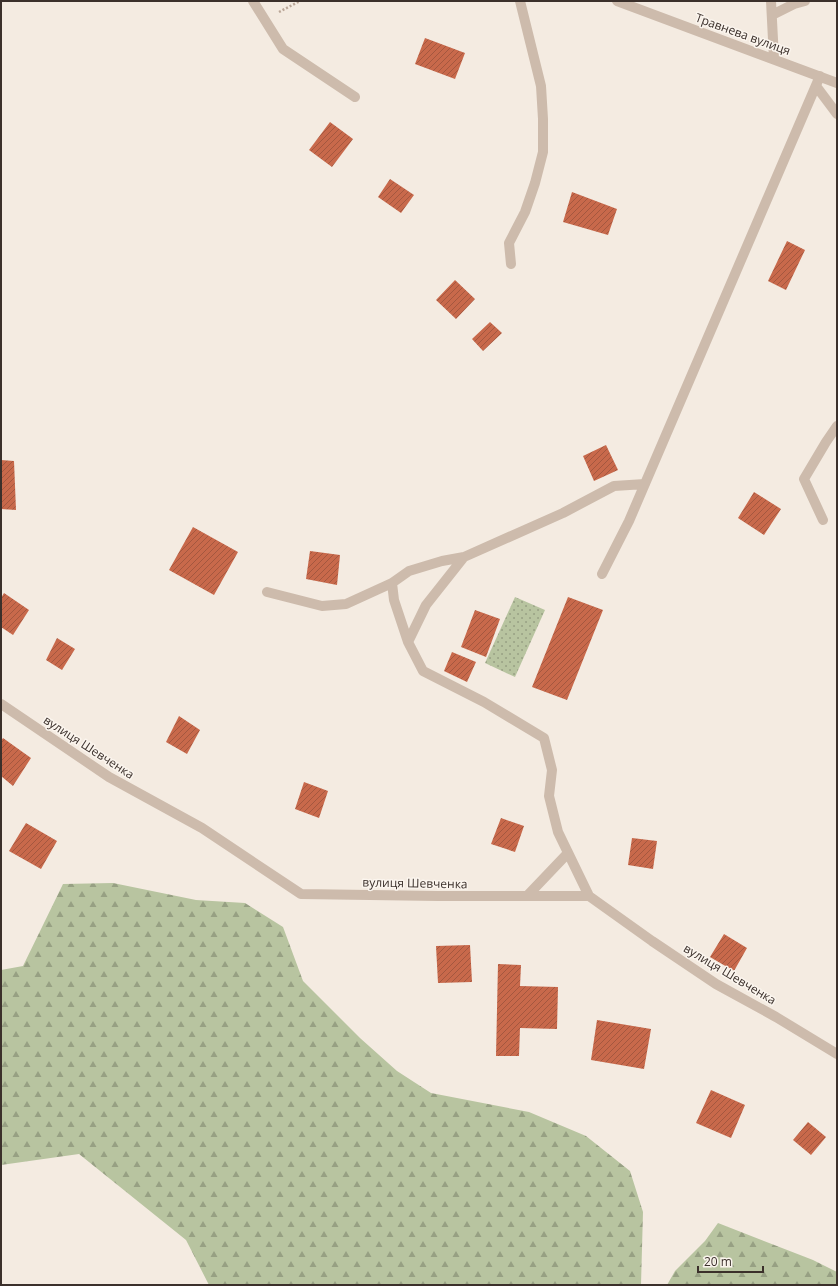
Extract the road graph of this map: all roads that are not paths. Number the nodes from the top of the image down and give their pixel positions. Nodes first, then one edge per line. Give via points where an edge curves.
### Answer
1 (253, 1) edge
2 (520, 1) edge
3 (617, 1) edge
4 (771, 1) edge
5 (805, 1) edge
6 (772, 15) junction
7 (774, 59) junction
8 (820, 76) junction
9 (837, 83) edge
10 (816, 86) junction
11 (355, 97) dead end
12 (837, 114) edge
13 (511, 264) dead end
14 (837, 426) edge
15 (645, 484) junction
16 (823, 520) dead end
17 (464, 557) junction
18 (602, 574) dead end
19 (392, 583) junction
20 (267, 592) dead end
21 (408, 642) junction
22 (1, 704) edge
23 (568, 853) junction
24 (527, 896) junction
25 (589, 896) junction
26 (837, 1054) edge

1 - 11 street via 283,49
2 - 13 street via 541,86 543,152 525,212 509,243
3 - 7 street, Травнева вулиця
4 - 6 street
5 - 6 street
6 - 7 street
7 - 8 street, Травнева вулиця
8 - 9 street, Травнева вулиця
8 - 10 street
10 - 12 street
10 - 15 street
14 - 16 street via 804,479
15 - 17 street via 614,486 563,513
15 - 18 street
17 - 19 street via 442,560 409,571
17 - 21 street via 426,605
19 - 20 street via 346,604 322,606
19 - 21 street via 394,600
21 - 23 street via 423,671 484,702 544,738 552,770 549,796 558,832
22 - 24 street, вулиця Шевченка via 109,778 202,828 301,894
23 - 24 street
23 - 25 street
24 - 25 street, вулиця Шевченка
25 - 26 street, вулиця Шевченка via 716,984

